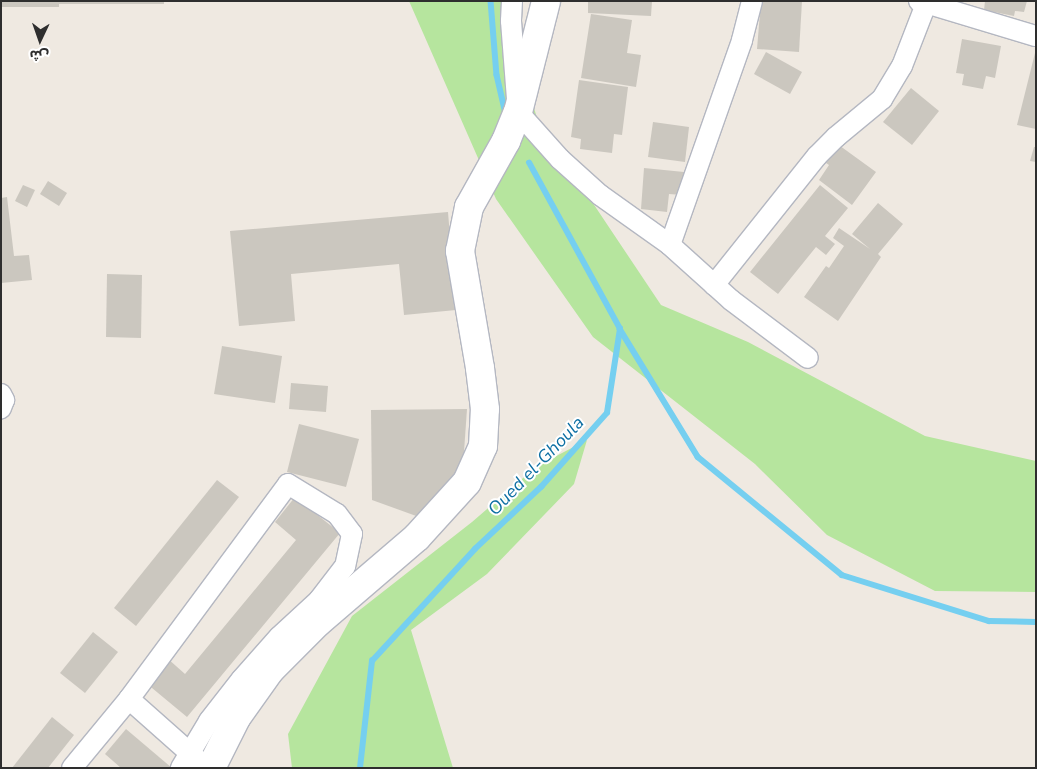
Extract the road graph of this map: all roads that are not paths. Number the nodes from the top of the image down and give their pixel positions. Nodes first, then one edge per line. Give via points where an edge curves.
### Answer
1 (512, 1) edge
2 (546, 1) edge
3 (752, 1) edge
4 (923, 3) edge
5 (1036, 36) edge
6 (518, 112) junction
7 (670, 245) junction
8 (714, 285) junction
9 (808, 358) dead end
10 (1, 394) edge
11 (1, 408) edge
12 (129, 698) junction
13 (197, 764) edge
14 (72, 768) edge

1 - 6 street
2 - 6 main road
3 - 7 street via 742,40
4 - 5 street
4 - 8 street via 902,66 882,99 817,156
6 - 7 street via 560,159 600,195
6 - 13 main road via 506,141 469,207 460,251 485,409 483,446 467,482 417,537 318,622 270,670 236,718
7 - 8 street
8 - 9 street via 764,327
10 - 11 street via 4,400
12 - 13 street
12 - 13 street via 288,484 337,514 352,534 345,566 319,600 279,637 241,680 210,721
12 - 14 street

